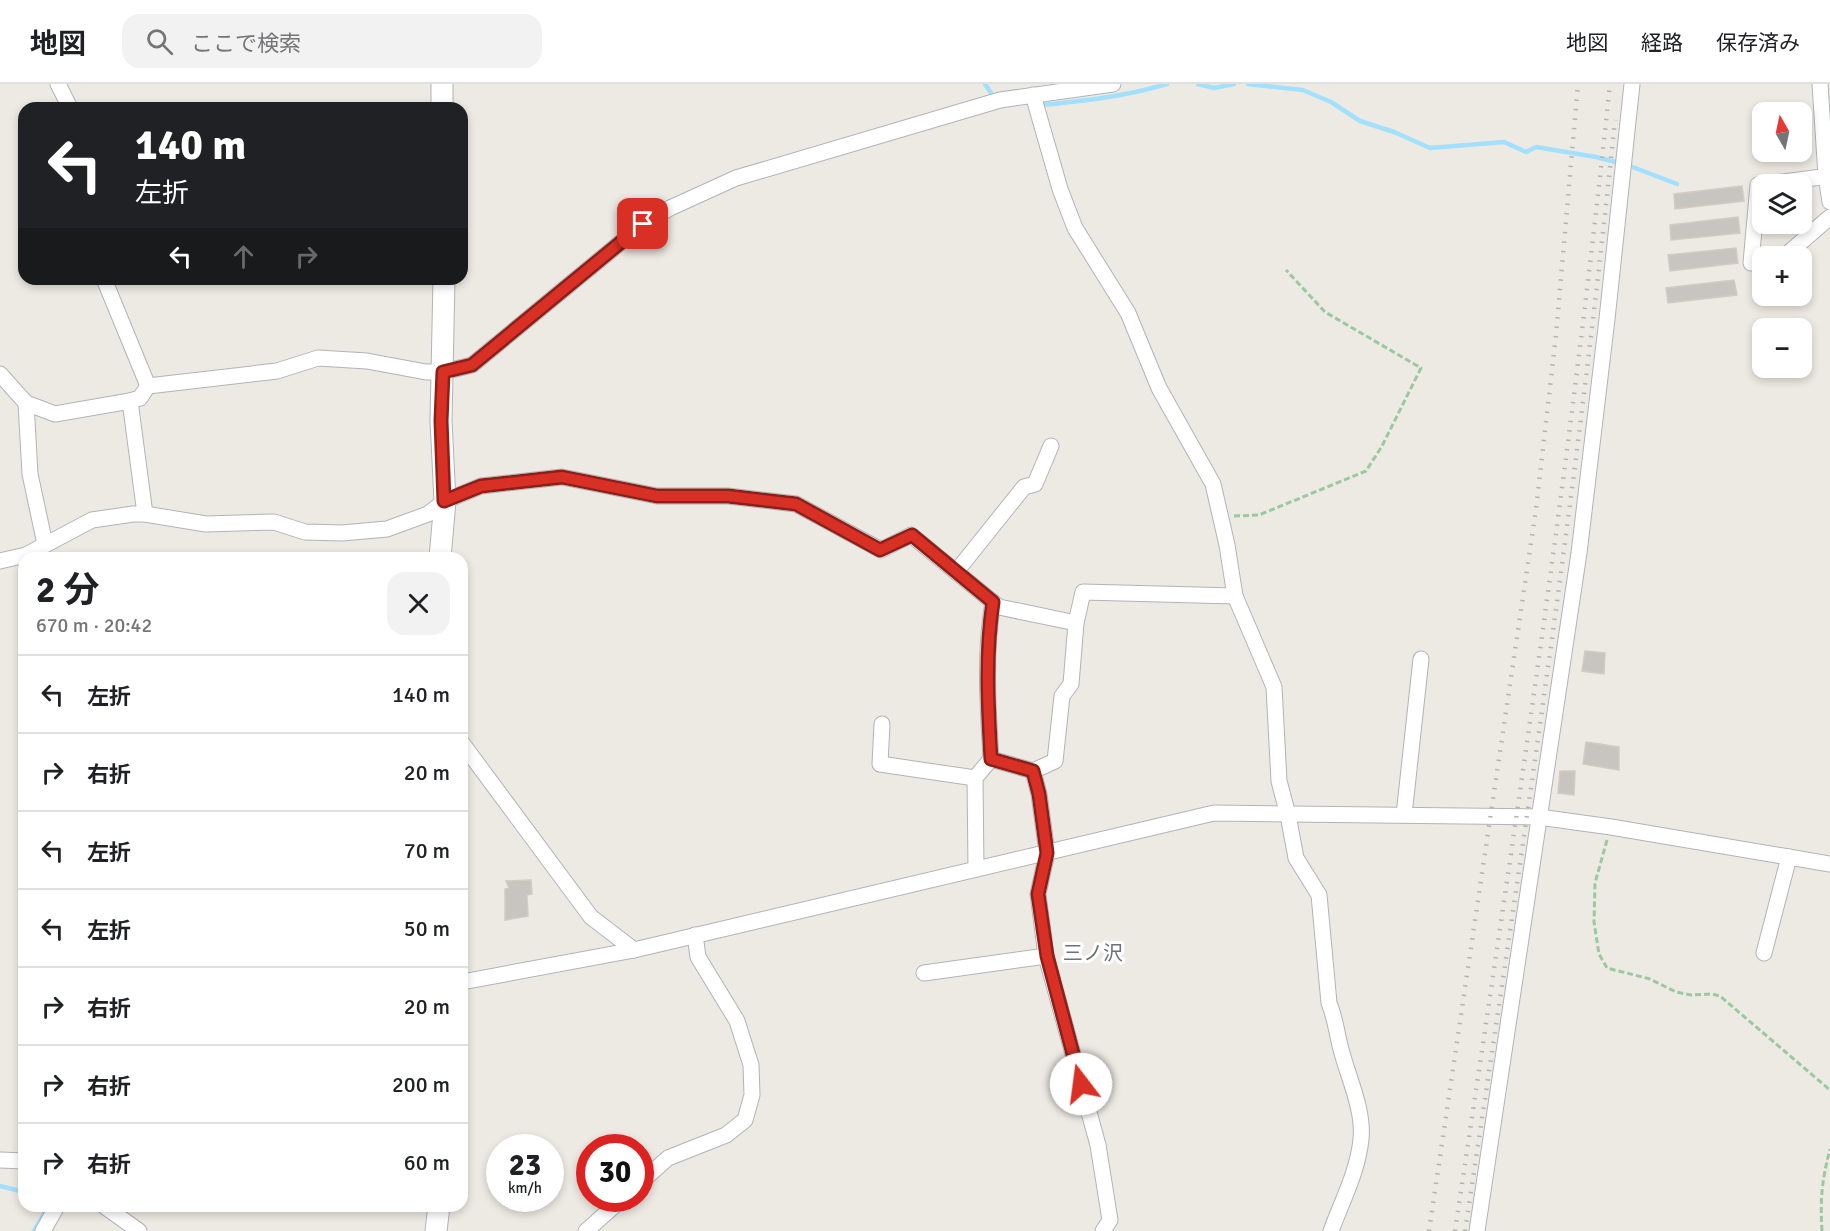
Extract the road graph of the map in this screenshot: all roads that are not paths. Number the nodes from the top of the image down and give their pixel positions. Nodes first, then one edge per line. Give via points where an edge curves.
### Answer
1 (58, 84) edge
2 (442, 84) edge
3 (1113, 84) edge
4 (1632, 84) edge
5 (1820, 84) edge
6 (1033, 94) junction
7 (67, 102) edge
8 (442, 102) edge
9 (1828, 176) edge
10 (1830, 202) edge
11 (1830, 217) edge
12 (1753, 246) edge
13 (1797, 246) edge
14 (106, 285) edge
15 (444, 285) edge
16 (443, 372) junction
17 (0, 374) edge
18 (148, 386) junction
19 (130, 401) junction
20 (26, 403) junction
21 (1052, 446) dead end
22 (444, 501) junction
23 (145, 514) junction
24 (45, 544) junction
25 (31, 552) edge
26 (440, 552) edge
27 (18, 557) edge
28 (0, 561) edge
29 (956, 572) junction
30 (1235, 597) junction
31 (993, 602) junction
32 (1076, 623) junction
33 (1422, 659) dead end
34 (882, 724) dead end
35 (468, 751) edge
36 (991, 759) junction
37 (1033, 771) junction
38 (975, 778) junction
39 (1288, 815) junction
40 (1404, 815) junction
41 (1539, 817) junction
42 (1047, 853) junction
43 (1789, 857) junction
44 (1830, 864) edge
45 (976, 869) junction
46 (695, 935) junction
47 (634, 950) junction
48 (1764, 953) dead end
49 (1047, 956) junction
50 (924, 973) dead end
51 (468, 981) edge
52 (0, 1161) edge
53 (18, 1161) edge
54 (654, 1171) edge
55 (54, 1212) edge
56 (112, 1212) edge
57 (438, 1212) edge
58 (607, 1212) edge
59 (44, 1231) edge
60 (139, 1231) edge
61 (436, 1231) edge
62 (586, 1231) edge
63 (1103, 1231) edge
64 (1331, 1231) edge
65 (1477, 1231) edge

1 - 7 street
2 - 8 street
3 - 6 street
4 - 41 street via 1580,542
5 - 9 street
6 - 16 street via 1000,100 736,178 670,208 643,224 472,365
6 - 30 street via 1075,228 1128,313 1159,388 1213,484
9 - 10 street
9 - 12 street via 1758,185
11 - 13 street
14 - 18 street
15 - 16 street
16 - 18 street via 318,358 277,371
16 - 22 street
17 - 20 street
18 - 19 street via 140,398
19 - 20 street via 55,414
19 - 23 street
20 - 24 street via 30,474
21 - 29 street via 1035,484 1024,487
22 - 23 street via 428,514 387,530 342,533 305,532 274,522 206,524
22 - 26 street
22 - 29 street via 481,486 562,477 657,496 728,496 796,504 880,550 912,535
23 - 24 street via 92,520
24 - 25 street
27 - 28 street
29 - 31 street
30 - 32 street via 1083,592
30 - 39 street via 1274,687 1279,781
31 - 32 street via 999,607
31 - 36 street via 988,632
32 - 37 street via 1071,684 1062,696 1055,760
33 - 40 street
34 - 38 street via 880,764
35 - 47 street via 591,917
36 - 37 street
36 - 38 street
37 - 42 street
38 - 45 street
39 - 40 street
39 - 42 street via 1214,813
39 - 64 street via 1296,858 1319,895 1329,1003 1358,1106 1362,1137 1355,1168
40 - 41 street
41 - 43 street
41 - 65 street
42 - 45 street
42 - 49 street via 1038,894
43 - 44 street
43 - 48 street
45 - 46 street
46 - 47 street
46 - 54 street via 698,957 737,1021 751,1065 752,1095 745,1120 726,1135 669,1158
47 - 51 street
49 - 50 street
49 - 63 street via 1098,1145 1110,1220
52 - 53 street
55 - 59 street
56 - 60 street
57 - 61 street
58 - 62 street

